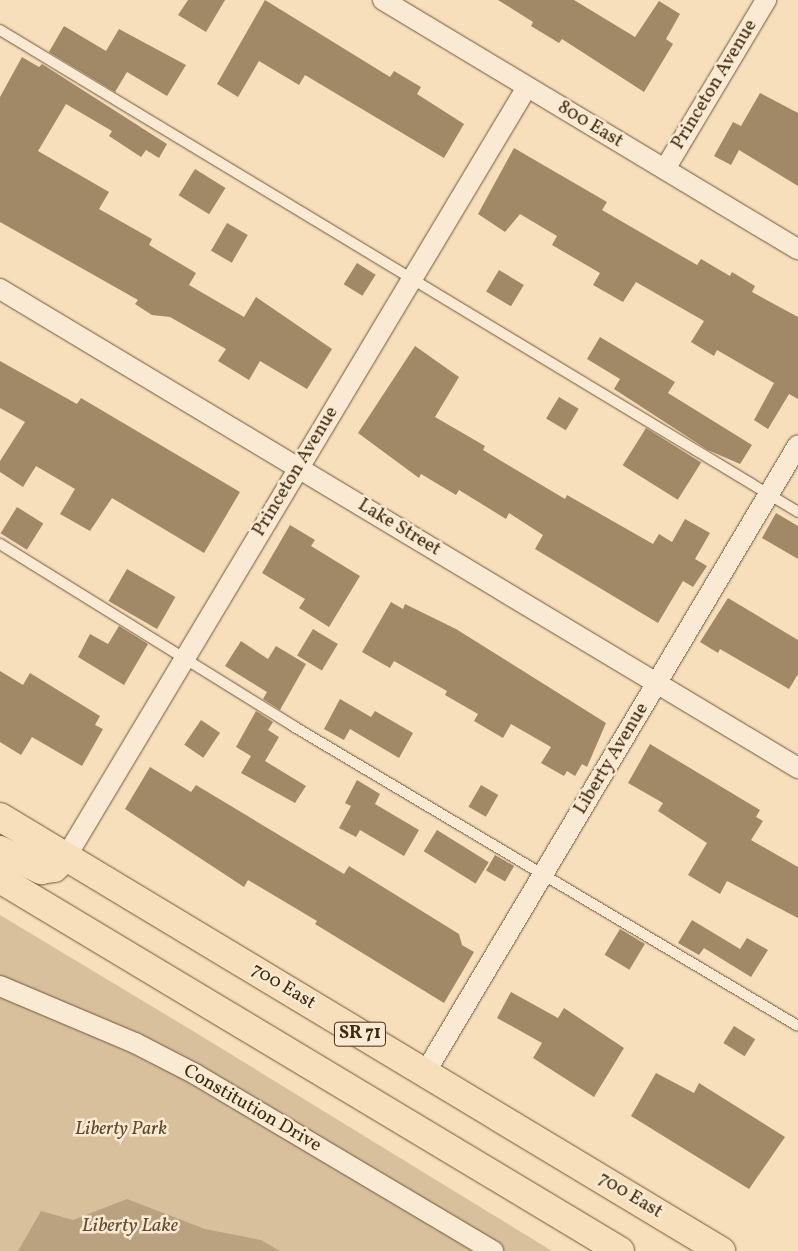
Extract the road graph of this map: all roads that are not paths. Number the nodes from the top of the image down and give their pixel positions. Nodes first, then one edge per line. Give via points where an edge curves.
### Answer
1 (383, 0) edge
2 (766, 0) edge
3 (0, 30) edge
4 (527, 86) junction
5 (665, 169) junction
6 (798, 250) edge
7 (411, 280) junction
8 (0, 289) edge
9 (798, 445) edge
10 (299, 468) junction
11 (769, 494) junction
12 (798, 512) edge
13 (0, 544) edge
14 (185, 659) junction
15 (657, 683) junction
16 (798, 768) edge
17 (0, 817) edge
18 (0, 850) edge
19 (66, 857) junction
20 (543, 875) junction
21 (0, 879) edge
22 (0, 986) edge
23 (798, 1026) edge
24 (425, 1072) junction
25 (493, 1251) edge
26 (620, 1251) edge
27 (720, 1251) edge

1 - 4 street, 800 East
2 - 5 street, Princeton Avenue
3 - 7 lane
4 - 5 street, 800 East
4 - 7 street, Princeton Avenue
5 - 6 street, 800 East
7 - 10 street, Princeton Avenue
7 - 11 lane
8 - 10 street, Lake Street
9 - 11 street, Liberty Avenue
10 - 14 street, Princeton Avenue
10 - 15 street, Lake Street
11 - 12 lane
11 - 15 street, Liberty Avenue
13 - 14 lane
14 - 19 street, Princeton Avenue
14 - 20 lane
15 - 16 street, Lake Street
15 - 20 street, Liberty Avenue
17 - 19 main road, 700 East / SR 71
18 - 19 main road via 41,870 54,868
19 - 24 main road, 700 East / SR 71
20 - 23 lane
20 - 24 street, Liberty Avenue
21 - 26 main road, SR 71
22 - 25 street, Constitution Drive via 136,1043 195,1074
24 - 27 main road, 700 East / SR 71

